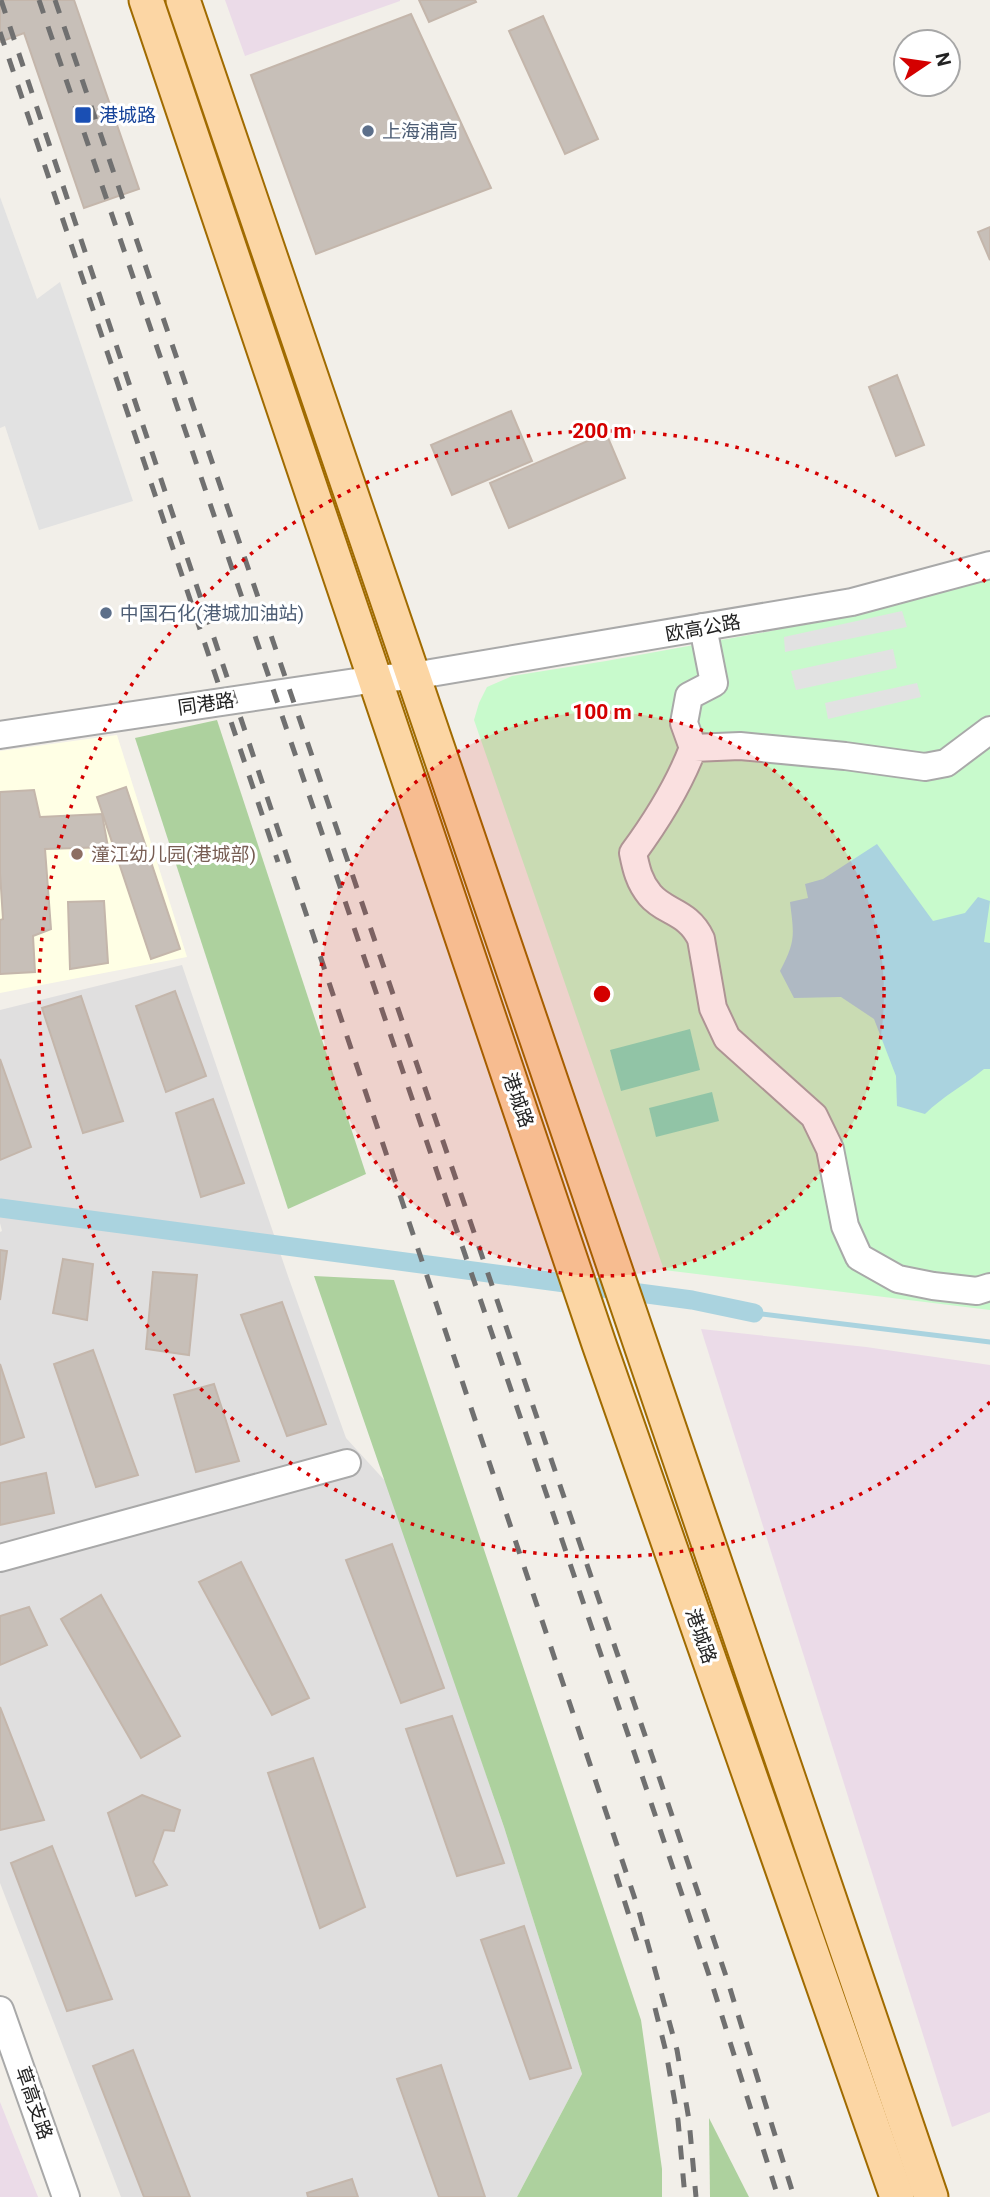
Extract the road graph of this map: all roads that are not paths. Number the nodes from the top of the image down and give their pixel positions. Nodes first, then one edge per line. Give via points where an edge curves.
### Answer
1 (146, 0) edge
2 (183, 0) edge
3 (990, 565) edge
4 (703, 628) junction
5 (412, 676) junction
6 (376, 679) junction
7 (990, 730) edge
8 (0, 735) edge
9 (694, 748) junction
10 (990, 1287) edge
11 (346, 1463) dead end
12 (0, 1558) edge
13 (0, 2010) edge
14 (8, 2059) edge
15 (66, 2197) edge
16 (897, 2197) edge
17 (931, 2197) edge

1 - 6 main road, 港城路
2 - 5 main road, 港城路
3 - 4 street, 欧高公路 via 852,603
4 - 5 street, 欧高公路
4 - 9 street via 714,683 689,696 684,723
5 - 6 street, 同港路
5 - 17 main road, 港城路
6 - 8 street, 同港路
6 - 16 main road, 港城路 via 599,1344
7 - 9 street via 946,763 925,767 740,746
9 - 10 street via 661,815 633,853 638,876 651,897 684,917 701,939 713,1008 727,1038 814,1116 830,1149 845,1226 859,1257 898,1279 978,1291
11 - 12 street
13 - 14 street, 草高支路
14 - 15 street, 草高支路

